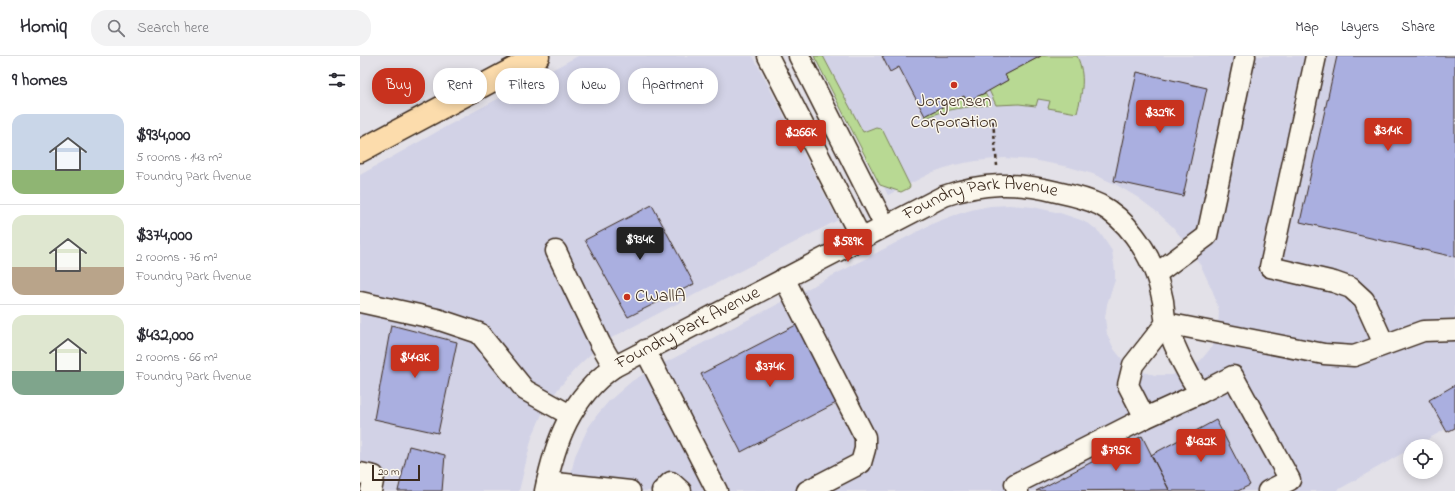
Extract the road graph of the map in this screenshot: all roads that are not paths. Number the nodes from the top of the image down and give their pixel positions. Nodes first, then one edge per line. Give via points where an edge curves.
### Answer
1 (538, 56) edge
2 (768, 56) edge
3 (799, 56) edge
4 (1245, 56) edge
5 (1316, 56) edge
6 (360, 151) edge
7 (885, 226) junction
8 (861, 238) junction
9 (556, 251) dead end
10 (1156, 274) junction
11 (784, 278) junction
12 (360, 302) edge
13 (1166, 323) junction
14 (1455, 330) edge
15 (1384, 344) junction
16 (644, 350) junction
17 (614, 367) junction
18 (1200, 393) junction
19 (570, 415) junction
20 (1145, 418) junction
21 (360, 473) edge
22 (546, 487) edge
23 (1016, 488) edge
24 (371, 491) edge
25 (630, 491) edge
26 (662, 491) edge
27 (681, 491) edge
28 (717, 491) edge
29 (807, 491) edge
30 (1268, 491) edge

1 - 6 main road
2 - 8 street
3 - 7 street
4 - 10 street via 1207,236
5 - 15 street via 1270,267 1351,288 1364,300
7 - 8 street, Foundry Park Avenue
7 - 10 street, Foundry Park Avenue via 960,190 998,184 1038,187 1084,199 1101,206 1115,216 1132,232
8 - 11 street, Foundry Park Avenue
9 - 17 street
10 - 13 street, Foundry Park Avenue
11 - 16 street, Foundry Park Avenue
11 - 29 street via 866,437 861,463
12 - 19 street via 437,319 479,333 525,390
13 - 15 street via 1324,354 1354,356
13 - 18 street, Foundry Park Avenue via 1187,374
13 - 20 street via 1133,365 1128,385
14 - 15 street via 1423,330
16 - 17 street, Foundry Park Avenue
16 - 28 street
17 - 19 street, Foundry Park Avenue via 590,388
18 - 20 street
18 - 30 street via 1233,376 1290,480
19 - 22 street, Foundry Park Avenue via 558,443
20 - 23 street
21 - 24 street via 374,476
22 - 25 street
26 - 27 street via 672,482

